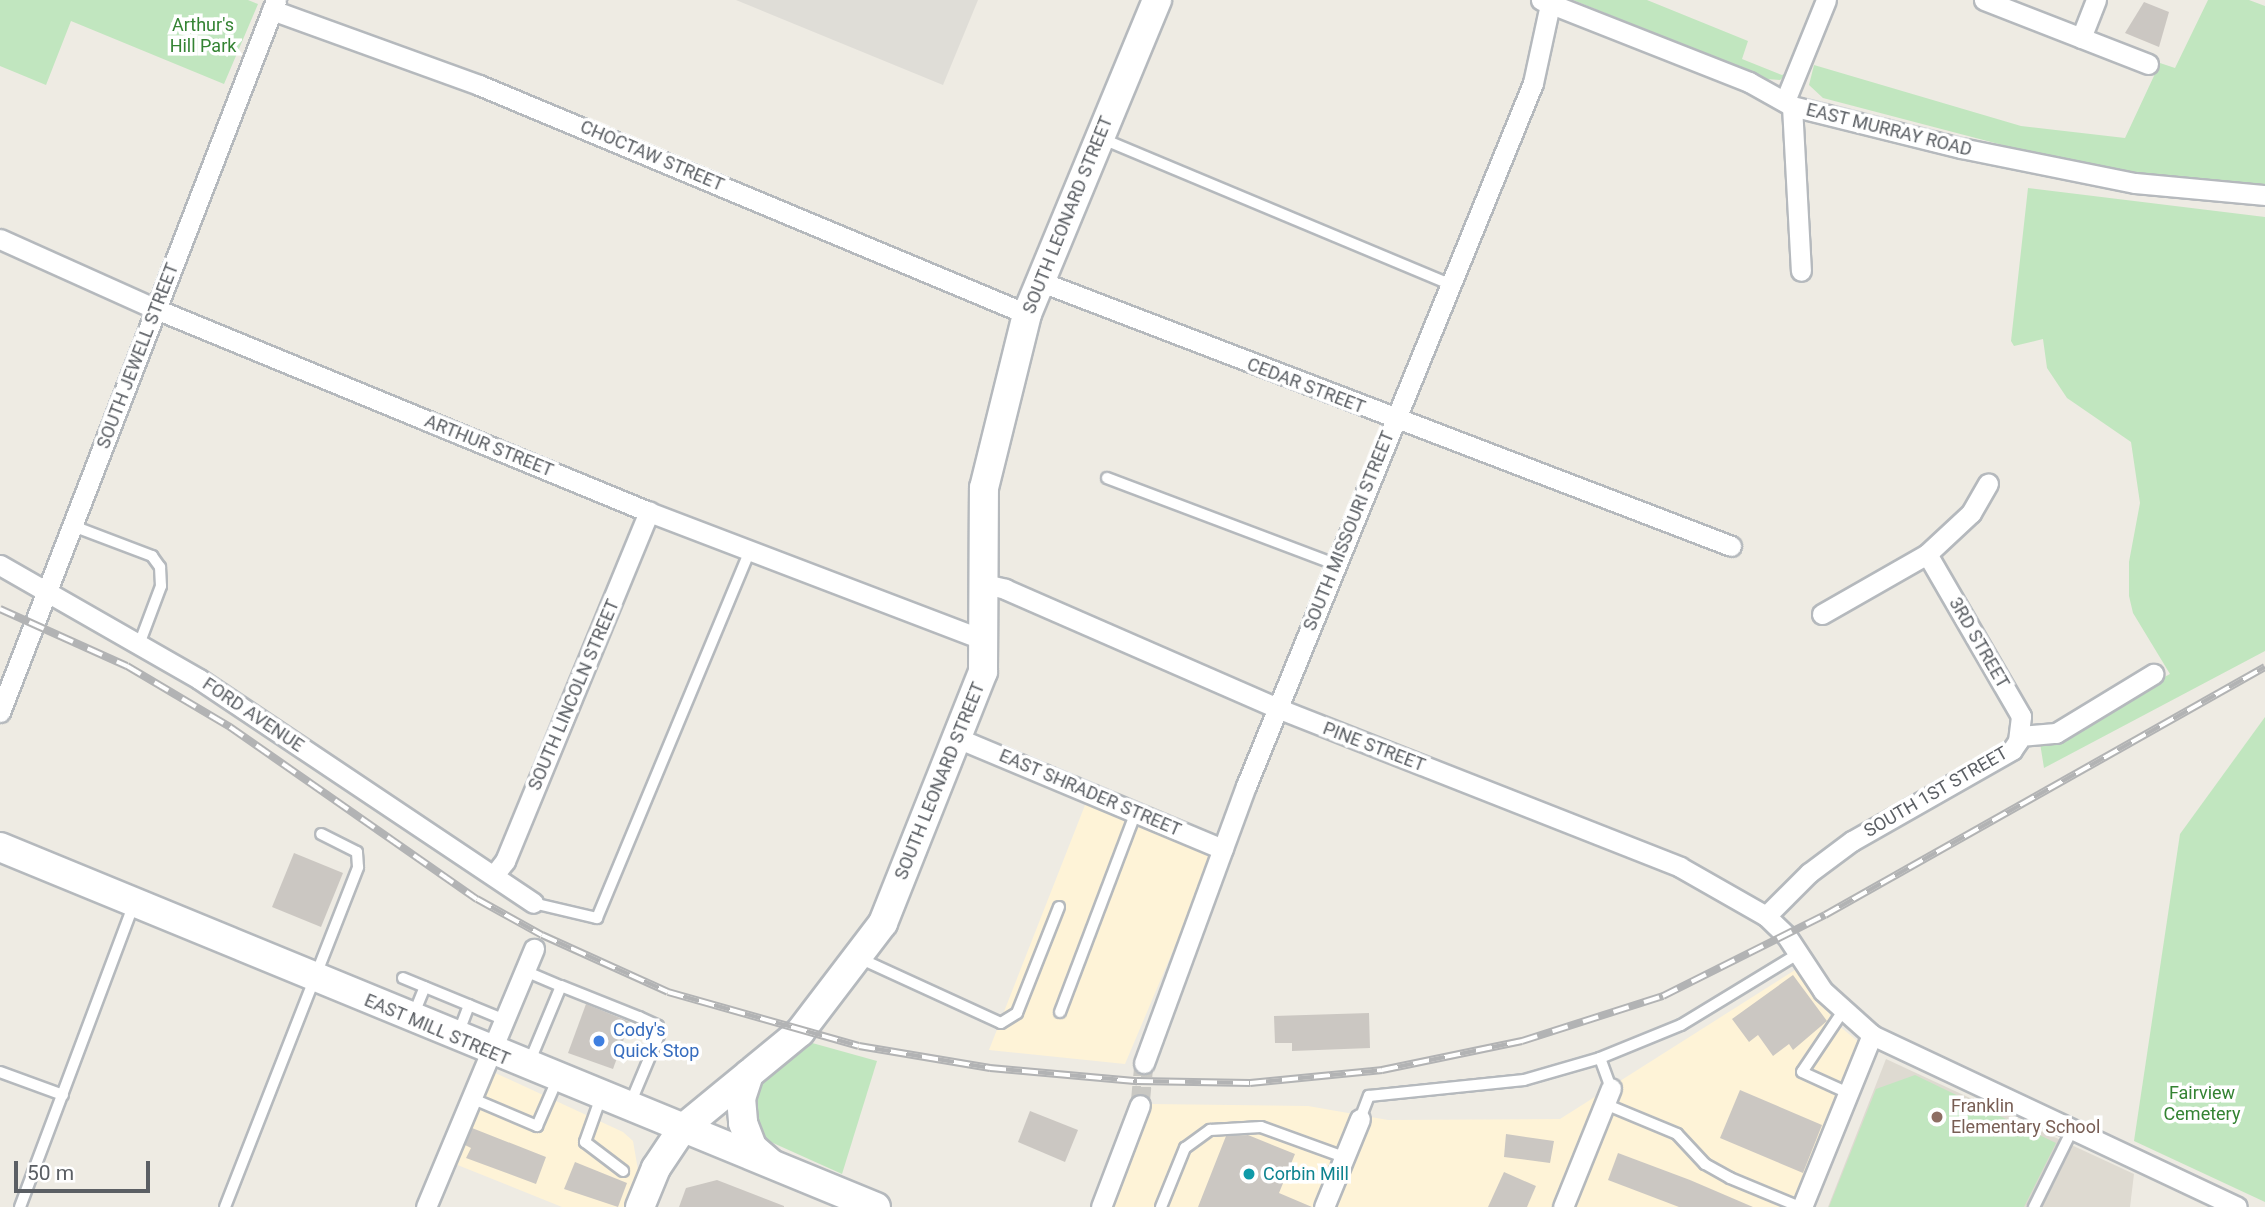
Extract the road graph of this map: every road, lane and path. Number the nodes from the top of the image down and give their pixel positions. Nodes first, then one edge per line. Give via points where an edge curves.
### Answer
1 (1157, 0) edge
2 (1826, 0) edge
3 (1984, 0) edge
4 (2096, 0) edge
5 (1547, 2) edge
6 (274, 5) edge
7 (2081, 38) junction
8 (2148, 64) dead end
9 (1789, 104) junction
10 (1099, 138) junction
11 (2265, 195) edge
12 (0, 239) edge
13 (1801, 271) dead end
14 (1039, 281) junction
15 (1450, 284) junction
16 (156, 309) junction
17 (1027, 314) junction
18 (1394, 420) junction
19 (1107, 478) dead end
20 (1988, 484) dead end
21 (649, 512) junction
22 (73, 526) junction
23 (1731, 546) dead end
24 (750, 551) junction
25 (1927, 554) junction
26 (1335, 564) junction
27 (0, 565) edge
28 (980, 583) junction
29 (46, 594) junction
30 (1822, 614) dead end
31 (984, 640) junction
32 (140, 642) junction
33 (2152, 674) dead end
34 (1277, 708) junction
35 (0, 712) edge
36 (2020, 736) junction
37 (957, 738) junction
38 (1136, 812) junction
39 (321, 834) dead end
40 (0, 847) edge
41 (1223, 849) junction
42 (494, 875) junction
43 (134, 903) junction
44 (533, 903) joint
45 (1059, 907) dead end
46 (1766, 916) junction
47 (534, 949) dead end
48 (1798, 954) junction
49 (859, 958) junction
50 (525, 971) junction
51 (314, 978) junction
52 (403, 978) dead end
53 (561, 986) junction
54 (425, 987) junction
55 (470, 1005) junction
56 (1843, 1011) junction
57 (1060, 1012) dead end
58 (412, 1019) junction
59 (505, 1020) junction
60 (1872, 1035) junction
61 (457, 1038) junction
62 (490, 1052) junction
63 (1600, 1058) junction
64 (1144, 1063) tunnel mouth
65 (528, 1067) junction
66 (0, 1072) edge
67 (748, 1074) junction
68 (557, 1079) junction
69 (1848, 1093) junction
70 (63, 1095) junction
71 (1608, 1096) junction
72 (601, 1097) junction
73 (471, 1098) junction
74 (1140, 1105) tunnel mouth
75 (629, 1108) junction
76 (1360, 1119) joint
77 (682, 1129) junction
78 (2072, 1130) junction
79 (1344, 1157) junction
80 (771, 1164) junction
81 (623, 1171) dead end
82 (860, 1204) edge
83 (20, 1207) edge
84 (225, 1207) edge
85 (426, 1207) edge
86 (640, 1207) edge
87 (1101, 1207) edge
88 (1161, 1207) edge
89 (1324, 1207) edge
90 (1563, 1207) edge
91 (1801, 1207) edge
92 (2034, 1207) edge
93 (2237, 1207) edge

1 - 10 main road, SOUTH LEONARD STREET
2 - 9 street
3 - 7 street
4 - 7 street
5 - 9 street, EAST MURRAY ROAD via 1749,82
5 - 15 street, SOUTH MISSOURI STREET via 1533,83
6 - 16 street, SOUTH JEWELL STREET
6 - 17 street, CHOCTAW STREET via 479,85
7 - 8 street
9 - 11 street, EAST MURRAY ROAD via 2056,168 2135,183
9 - 13 street
10 - 14 main road, SOUTH LEONARD STREET
10 - 15 lane
12 - 16 street, ARTHUR STREET
14 - 17 main road, SOUTH LEONARD STREET
14 - 18 street, CEDAR STREET
15 - 18 street, SOUTH MISSOURI STREET
16 - 21 street, ARTHUR STREET
16 - 22 street, SOUTH JEWELL STREET
17 - 28 main road, SOUTH LEONARD STREET via 984,488
18 - 23 street, CEDAR STREET
18 - 26 street, SOUTH MISSOURI STREET
19 - 26 lane
20 - 25 street via 1971,513
21 - 24 street, ARTHUR STREET
21 - 42 street, SOUTH LINCOLN STREET via 505,862
22 - 29 street, SOUTH JEWELL STREET
22 - 32 lane via 152,556 160,567 161,586
24 - 31 street, ARTHUR STREET
24 - 44 lane via 597,918
25 - 30 street
25 - 36 street, 3RD STREET via 2021,716
26 - 34 street, SOUTH MISSOURI STREET
27 - 29 street, FORD AVENUE
28 - 31 main road, SOUTH LEONARD STREET
28 - 34 street, PINE STREET via 1005,589
29 - 32 street, FORD AVENUE
29 - 35 street, SOUTH JEWELL STREET
31 - 37 main road, SOUTH LEONARD STREET via 983,672
32 - 42 street, FORD AVENUE
33 - 36 street, SOUTH 1ST STREET via 2056,733
34 - 41 street, SOUTH MISSOURI STREET
34 - 46 street, PINE STREET via 1680,867
36 - 46 street, SOUTH 1ST STREET via 2011,750 1852,841 1809,873
37 - 38 street, EAST SHRADER STREET
37 - 49 main road, SOUTH LEONARD STREET via 883,923
38 - 41 street, EAST SHRADER STREET
38 - 57 lane
39 - 51 lane via 357,852 358,867
40 - 43 main road, EAST MILL STREET
41 - 64 street, SOUTH MISSOURI STREET
42 - 44 street, FORD AVENUE
43 - 51 main road, EAST MILL STREET
43 - 70 lane
45 - 49 lane via 1017,1013 1001,1023
46 - 48 street
47 - 50 street
48 - 56 street
48 - 63 lane via 1681,1025
49 - 67 main road, SOUTH LEONARD STREET via 800,1032
50 - 53 lane
50 - 59 street
51 - 58 main road, EAST MILL STREET
51 - 84 lane
52 - 54 lane
53 - 65 lane
53 - 75 lane via 658,1026 659,1035
54 - 55 lane
54 - 58 lane
55 - 59 lane
55 - 61 lane
56 - 60 street
56 - 69 lane via 1802,1072
58 - 61 main road, EAST MILL STREET
59 - 62 street
60 - 69 street
60 - 78 street
61 - 62 main road, EAST MILL STREET
62 - 65 main road, EAST MILL STREET
62 - 73 street
63 - 71 lane
63 - 76 lane via 1524,1080 1369,1096
65 - 68 main road, EAST MILL STREET
66 - 70 lane
67 - 77 main road, SOUTH LEONARD STREET
67 - 80 main road via 741,1098 743,1124 752,1147
68 - 72 main road, EAST MILL STREET
68 - 73 lane via 537,1126
69 - 91 street
70 - 83 lane
71 - 90 street
71 - 91 lane via 1677,1134 1705,1164
72 - 75 main road, EAST MILL STREET
72 - 81 lane via 585,1142
73 - 85 street
74 - 87 street
75 - 77 main road, EAST MILL STREET
76 - 79 street
77 - 80 main road, EAST MILL STREET
77 - 86 main road, SOUTH LEONARD STREET via 656,1168
78 - 92 lane
78 - 93 street
79 - 88 lane via 1261,1127 1210,1130 1185,1148
79 - 89 street
80 - 82 main road, EAST MILL STREET

